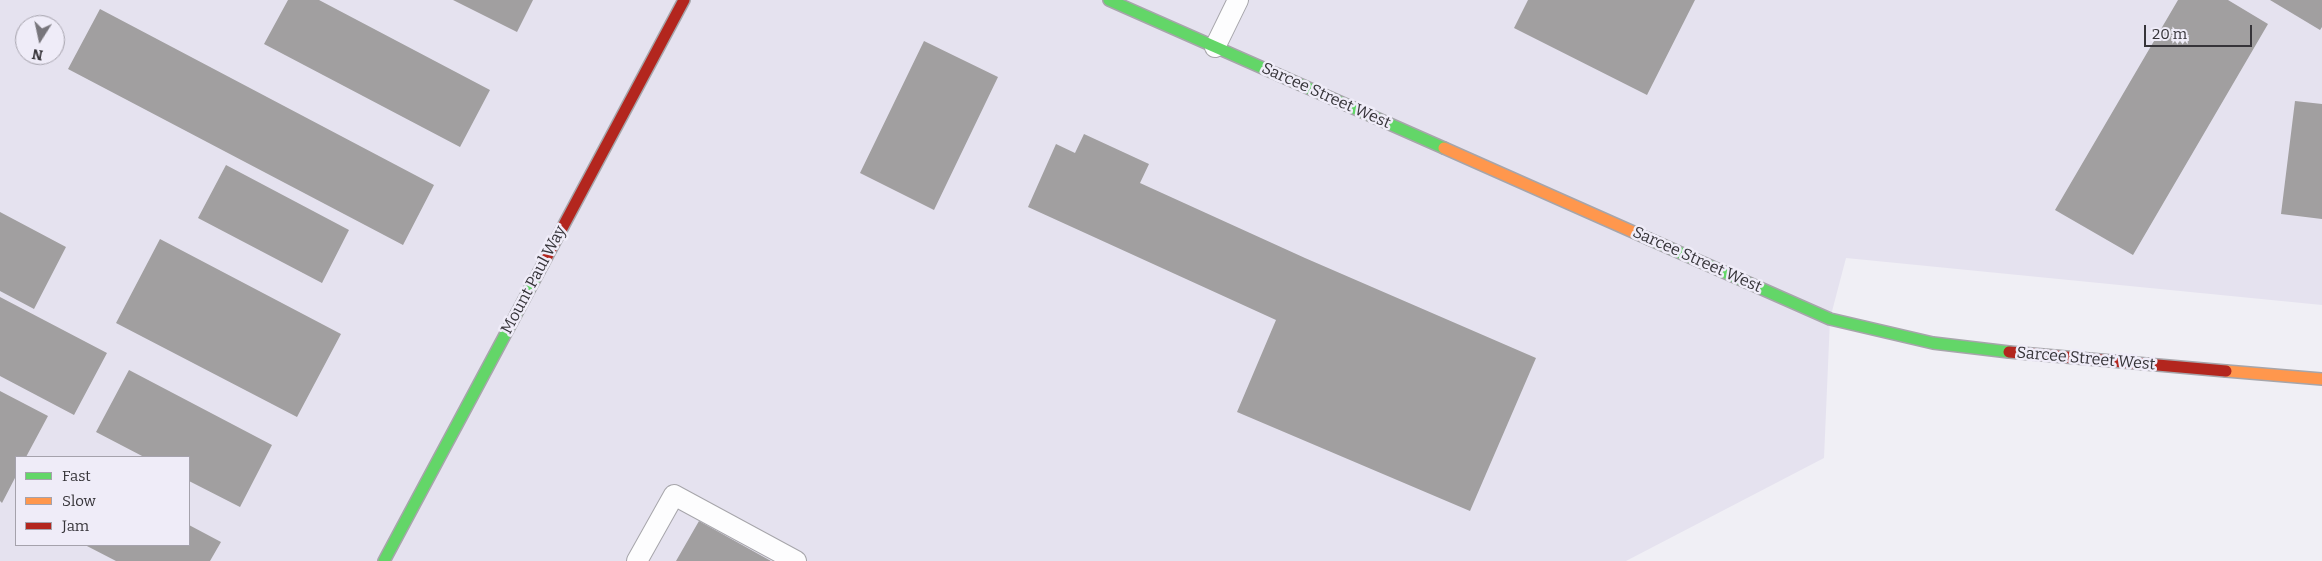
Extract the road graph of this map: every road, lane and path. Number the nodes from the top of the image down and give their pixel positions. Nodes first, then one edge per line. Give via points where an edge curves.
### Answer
1 (684, 0) edge
2 (1109, 0) edge
3 (1238, 0) edge
4 (1215, 47) junction
5 (2322, 379) edge
6 (384, 561) edge
7 (637, 561) edge
8 (796, 561) edge

1 - 6 street, Mount Paul Way
2 - 4 street, Sarcee Street West
3 - 4 lane
4 - 5 street, Sarcee Street West via 1830,319 1933,343 2037,356
7 - 8 lane via 674,495

